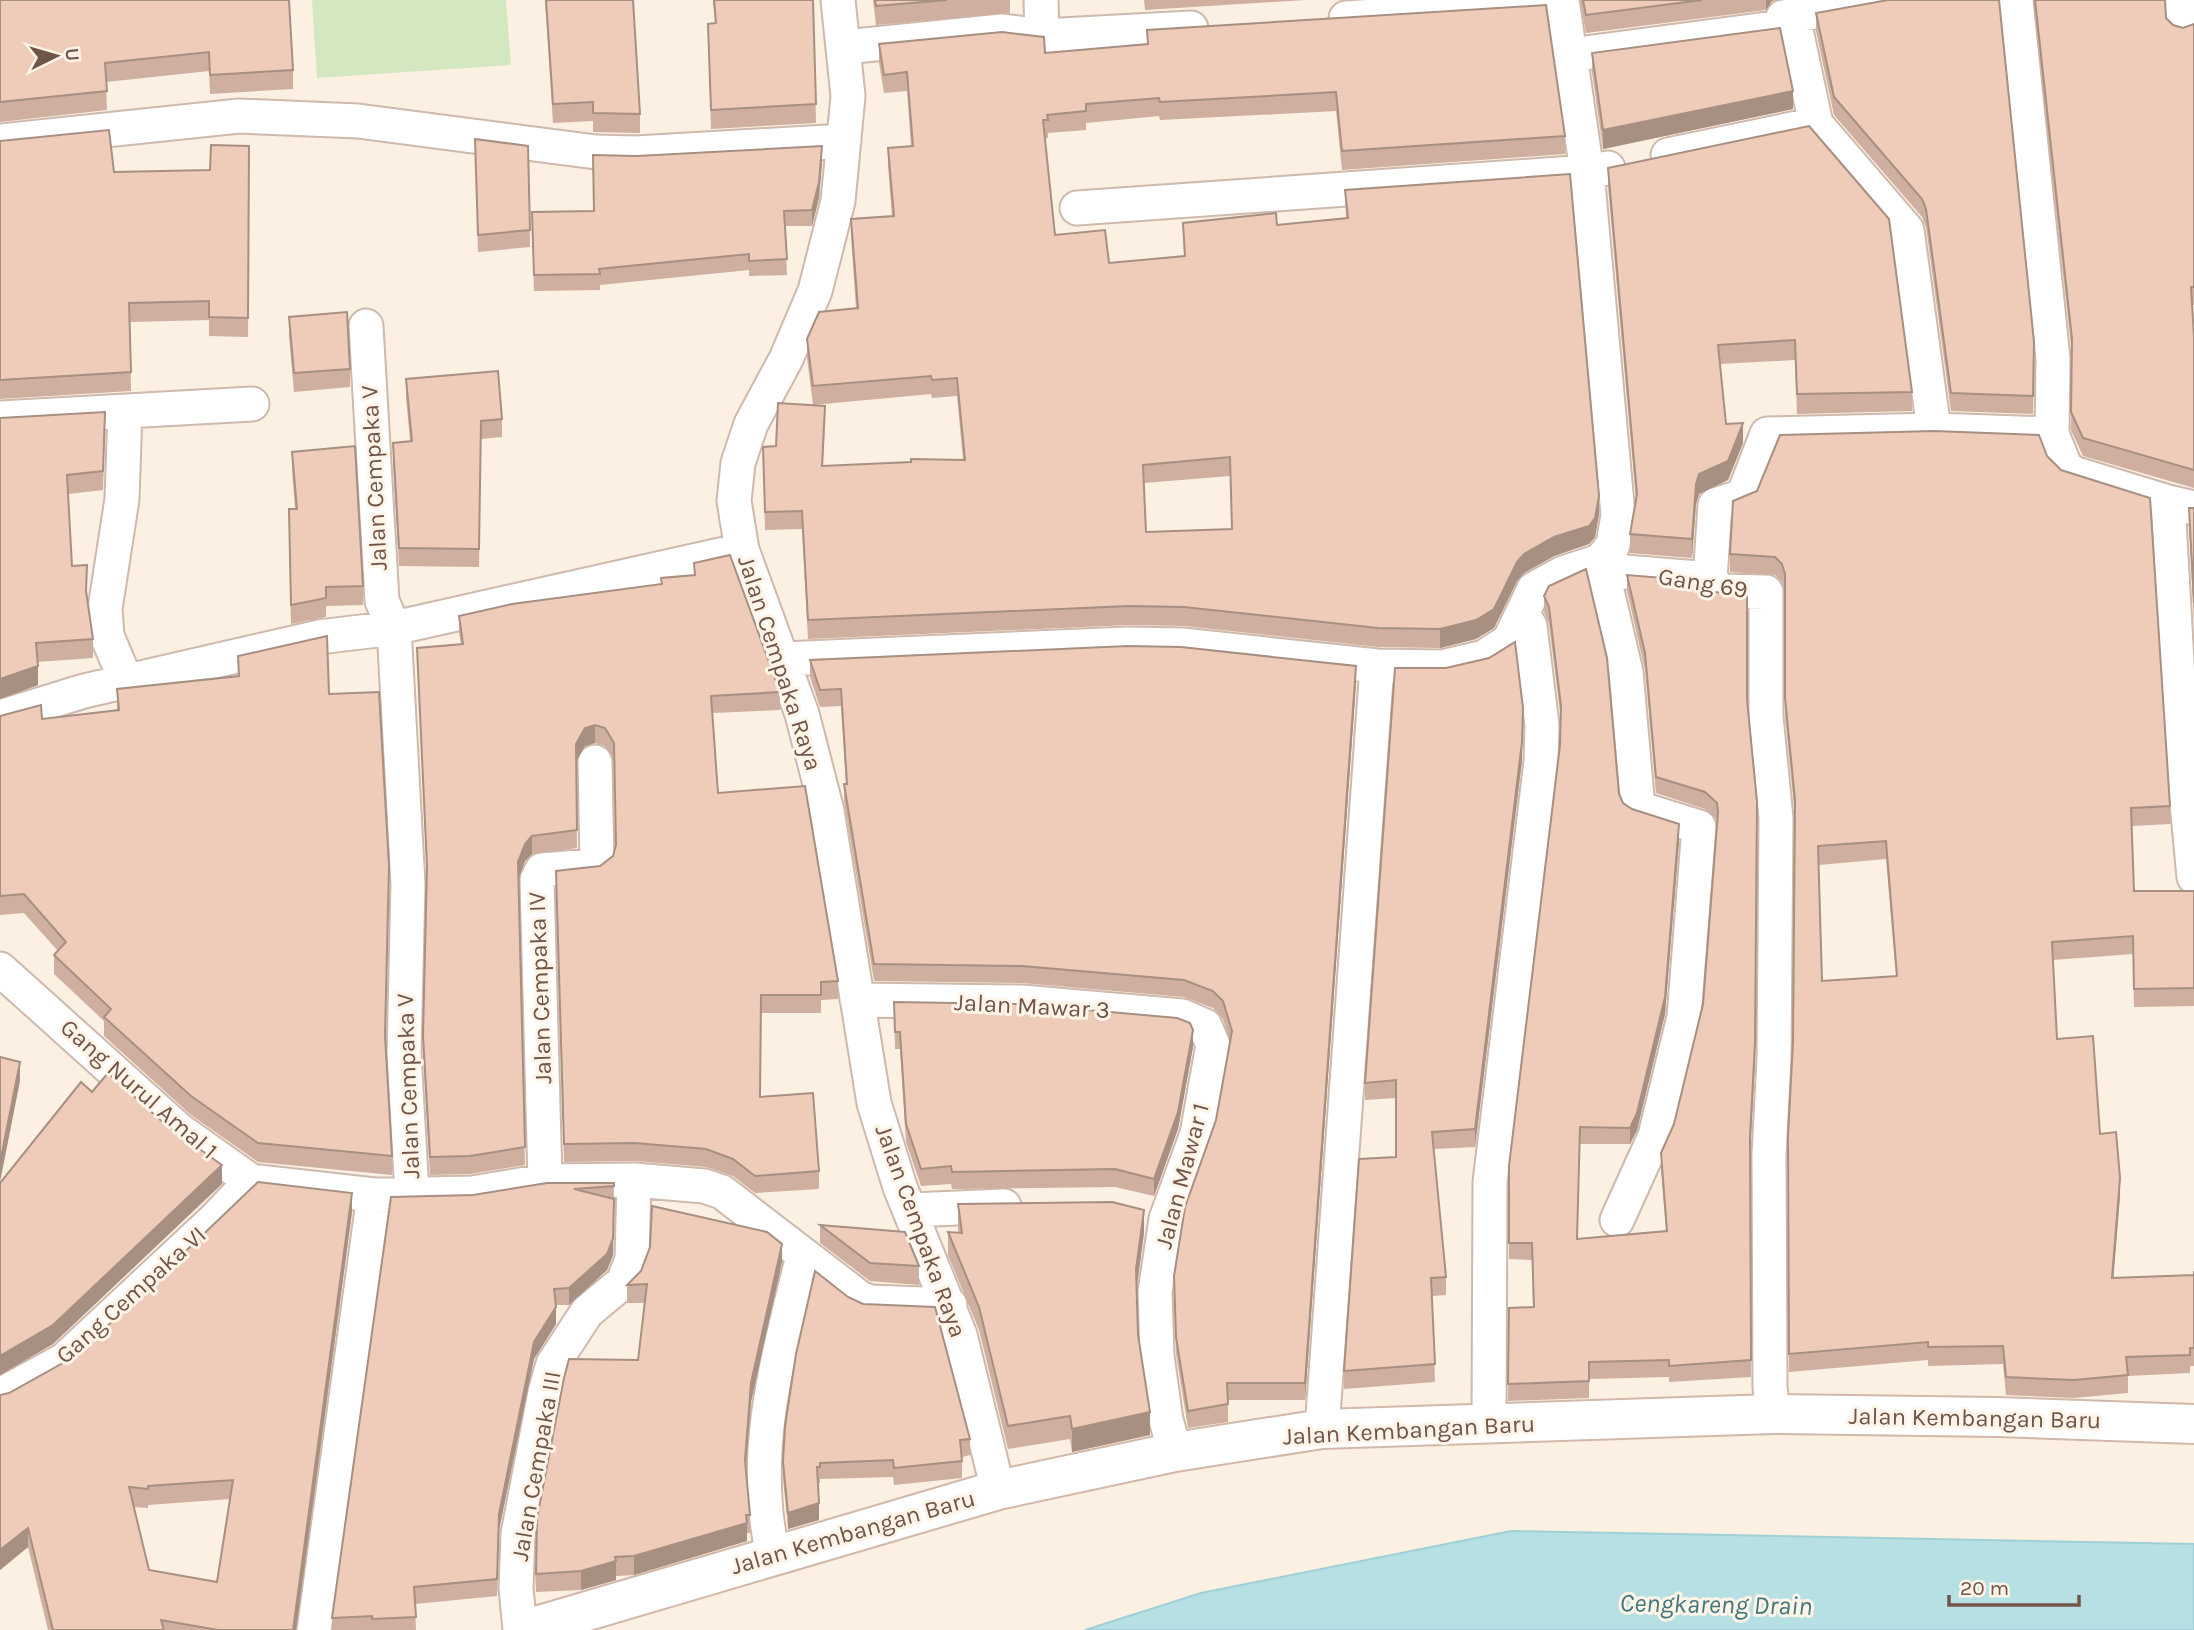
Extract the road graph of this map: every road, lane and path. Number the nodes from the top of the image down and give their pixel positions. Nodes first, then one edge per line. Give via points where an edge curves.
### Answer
1 (838, 0) edge
2 (1041, 0) edge
3 (1892, 0) edge
4 (2016, 0) edge
5 (1562, 2) edge
6 (1318, 19) edge
7 (1223, 26) edge
8 (1782, 27) junction
9 (1042, 36) junction
10 (845, 47) junction
11 (1570, 55) junction
12 (1816, 124) junction
13 (0, 141) edge
14 (844, 141) junction
15 (1587, 172) junction
16 (1077, 208) dead end
17 (366, 326) dead end
18 (252, 404) dead end
19 (125, 411) junction
20 (0, 418) edge
21 (1934, 430) junction
22 (2052, 434) junction
23 (2181, 505) edge
24 (742, 550) junction
25 (1600, 561) junction
26 (1710, 579) junction
27 (1522, 614) junction
28 (390, 619) junction
29 (783, 659) junction
30 (1377, 666) junction
31 (123, 676) junction
32 (0, 717) edge
33 (595, 762) dead end
34 (2194, 877) edge
35 (0, 969) edge
36 (857, 1000) junction
37 (1205, 1026) joint
38 (634, 1180) junction
39 (251, 1181) junction
40 (545, 1181) junction
41 (412, 1194) junction
42 (374, 1195) junction
43 (1035, 1205) edge
44 (911, 1210) junction
45 (1617, 1220) dead end
46 (803, 1256) junction
47 (950, 1305) junction
48 (0, 1395) edge
49 (1773, 1414) junction
50 (1489, 1424) junction
51 (2194, 1424) edge
52 (1322, 1429) junction
53 (1175, 1452) junction
54 (998, 1490) junction
55 (773, 1554) junction
56 (314, 1630) edge
57 (521, 1630) edge

1 - 10 street, Jalan Cempaka Raya
2 - 9 street
3 - 8 street via 1783,17
4 - 22 street via 2053,359
5 - 6 street
5 - 11 street
7 - 9 street
8 - 11 street
8 - 12 street via 1796,30
9 - 10 street via 1002,31
10 - 14 street, Jalan Cempaka Raya via 848,96
11 - 15 street
12 - 15 street
12 - 21 street via 1907,230
13 - 14 street via 239,116 358,121 596,152
14 - 24 street, Jalan Cempaka Raya via 838,201 815,291 751,424 738,463 734,501
15 - 16 street
15 - 25 street via 1618,482 1613,545
17 - 28 street, Jalan Cempaka V via 375,528 382,601
18 - 19 street
19 - 20 street
19 - 31 street via 122,499 105,609 107,636
21 - 22 street
21 - 26 street via 1767,434 1743,496 1715,505
22 - 23 street via 2065,466 2073,473
23 - 34 street via 2182,751
24 - 28 street
24 - 29 street, Jalan Cempaka Raya
25 - 26 street, Gang 69 via 1625,572
25 - 27 street via 1534,589
25 - 45 street via 1626,672 1638,808 1699,827 1684,1017 1655,1136
26 - 49 street, Gang 69 via 1721,591 1766,592 1766,717 1776,818 1769,1154
27 - 30 street via 1509,641 1484,657 1442,667
27 - 50 street via 1530,626 1542,725 1541,761 1490,1182
28 - 31 street
28 - 41 street, Jalan Cempaka V via 408,885 404,1054
29 - 30 street via 1128,643
29 - 36 street, Jalan Cempaka Raya via 827,811
30 - 52 street
31 - 32 street
33 - 40 street, Jalan Cempaka IV via 597,863 542,870 537,880
35 - 39 street, Gang Nurul Amal 1 via 179,1130
36 - 37 street, Jalan Mawar 3 via 1022,1002 1182,1016
36 - 44 street, Jalan Cempaka Raya via 874,1103
37 - 53 street, Jalan Mawar 1 via 1213,1045 1197,1134 1153,1215 1157,1343 1166,1420
38 - 40 street
38 - 46 street via 704,1186 722,1192
38 - 57 street, Jalan Cempaka III via 632,1259 623,1282 587,1312 553,1364 545,1392 518,1534 516,1588
39 - 42 street, Gang Nurul Amal 1
39 - 48 street, Gang Cempaka VI via 64,1360
40 - 41 street via 472,1194
41 - 42 street, Jalan Cempaka V
42 - 56 street, Jalan Cempaka V
43 - 44 street
44 - 47 street, Jalan Cempaka Raya
46 - 47 street via 870,1302
46 - 55 street via 766,1419 765,1492
47 - 54 street, Jalan Cempaka Raya
49 - 50 main road, Jalan Kembangan Baru
49 - 51 main road, Jalan Kembangan Baru via 1995,1407
50 - 52 main road, Jalan Kembangan Baru
52 - 53 main road, Jalan Kembangan Baru
53 - 54 main road, Jalan Kembangan Baru
54 - 55 main road, Jalan Kembangan Baru
55 - 57 main road, Jalan Kembangan Baru

